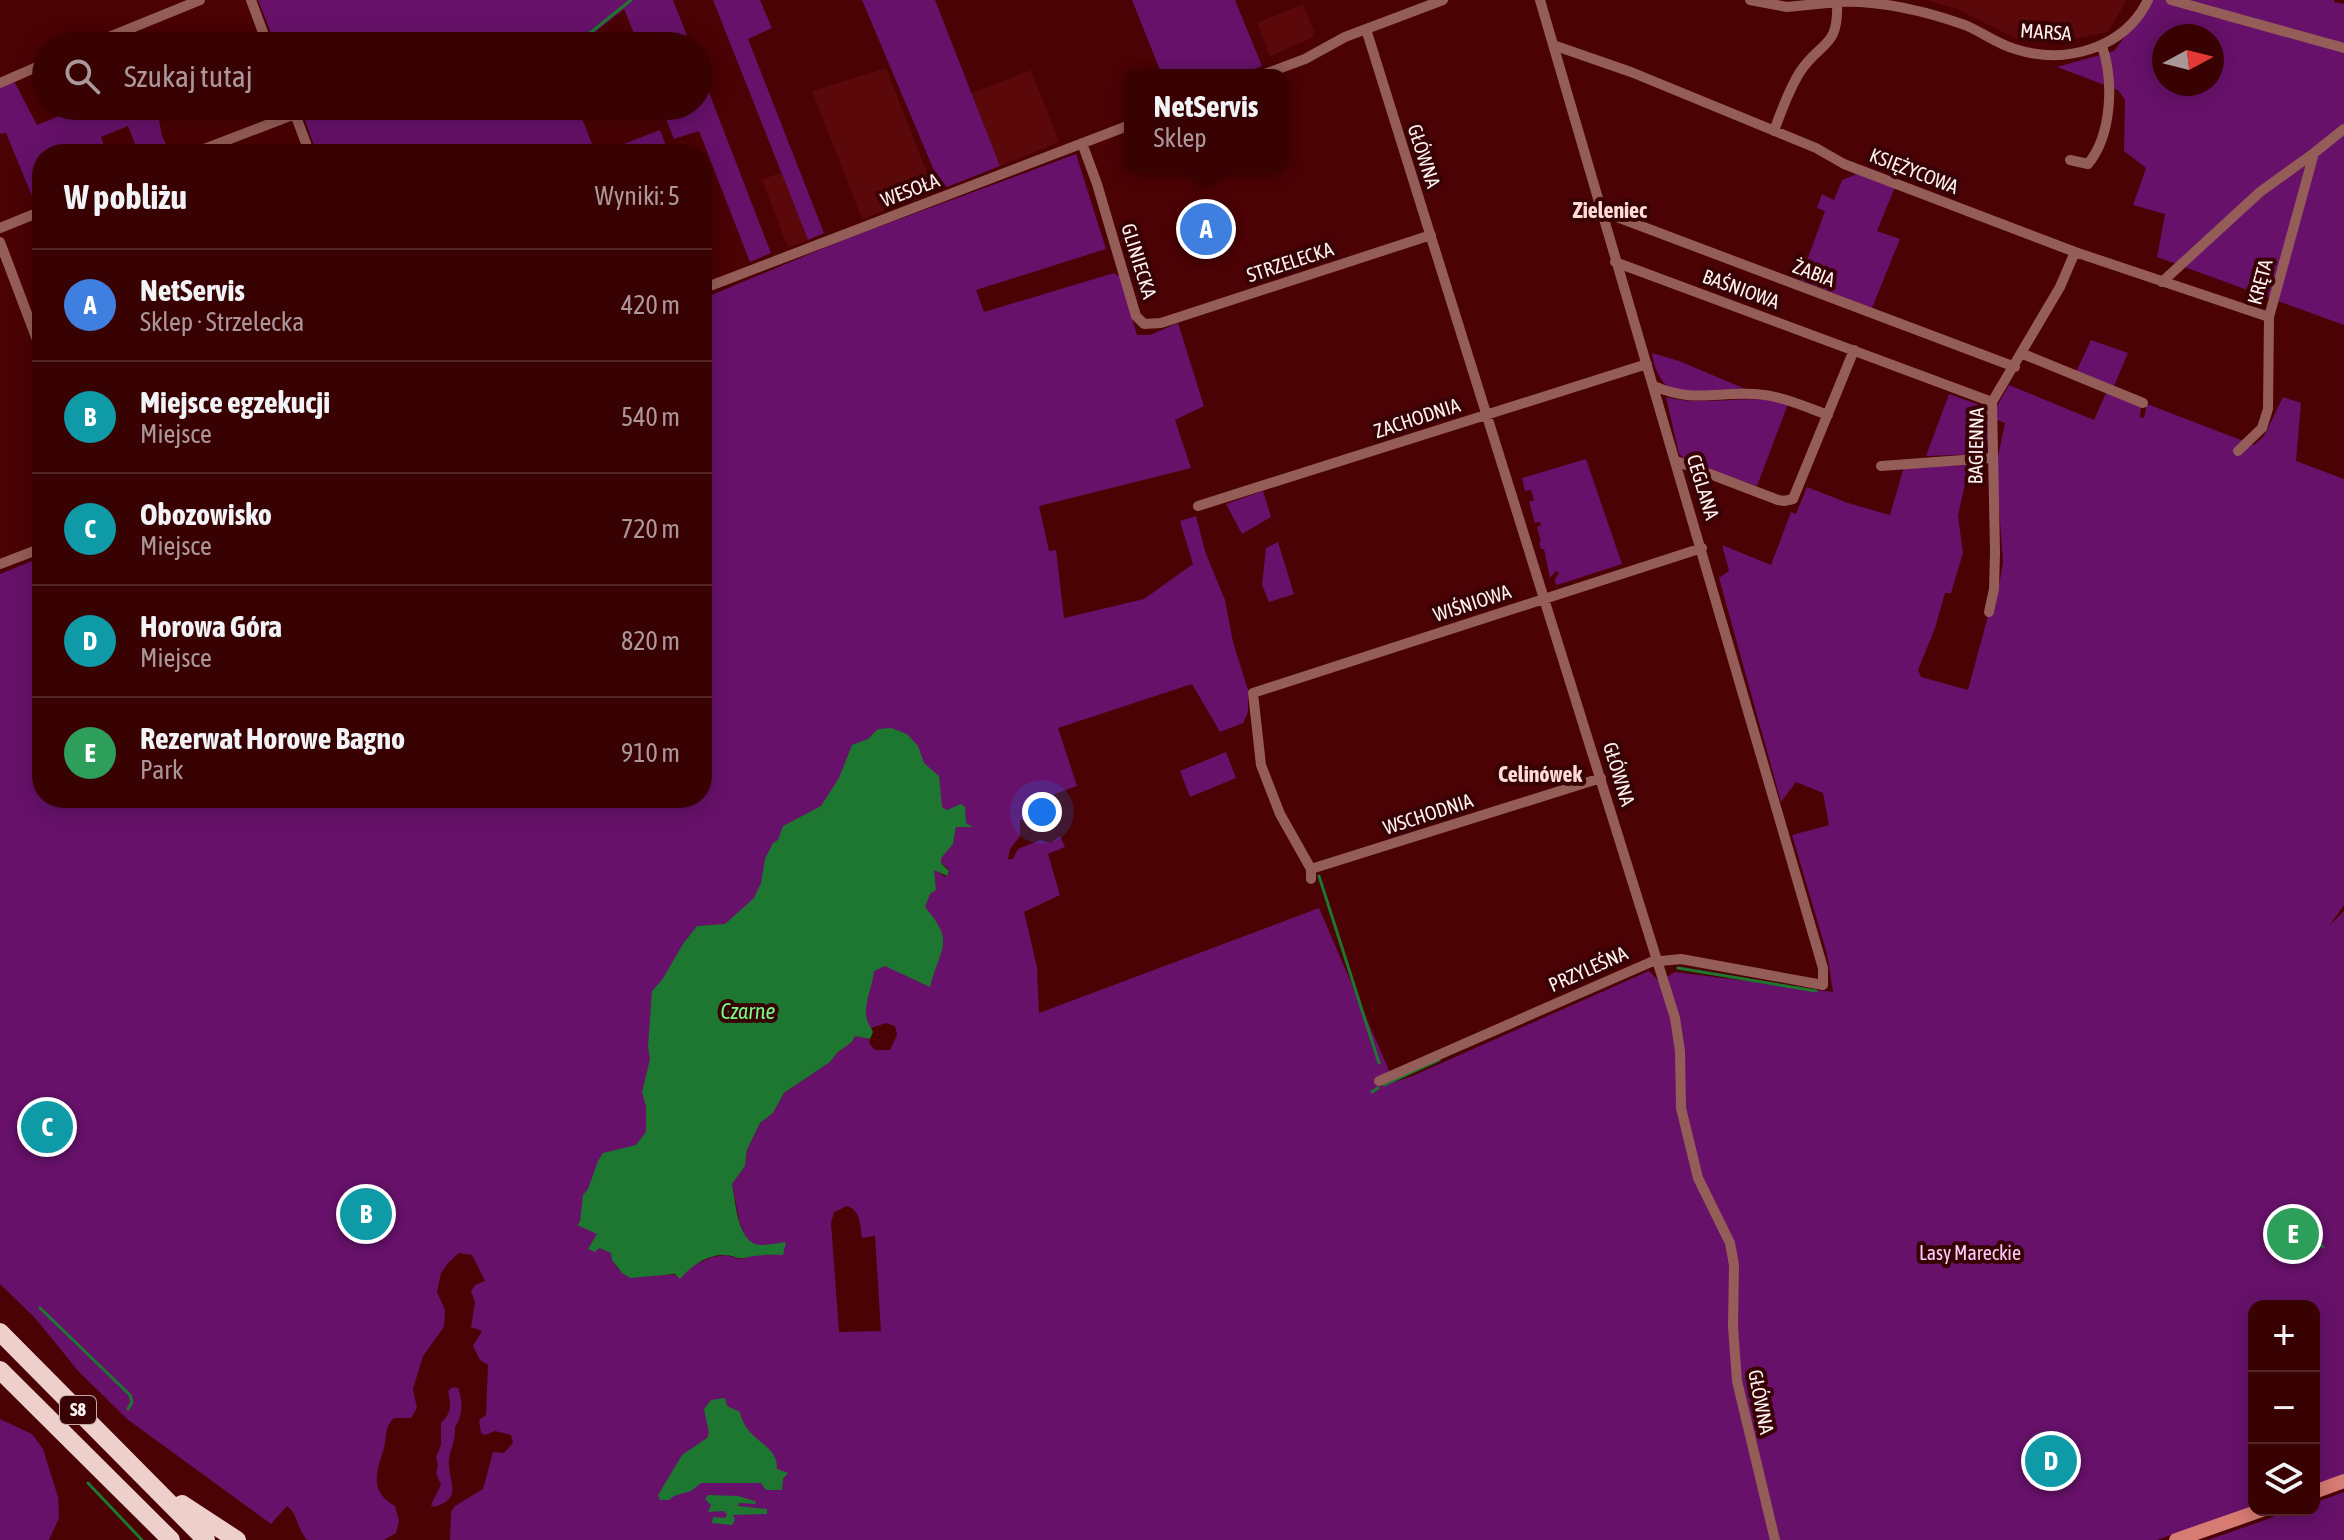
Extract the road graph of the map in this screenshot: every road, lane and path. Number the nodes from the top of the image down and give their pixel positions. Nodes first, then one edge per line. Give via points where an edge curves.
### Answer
1 (200, 0) edge
2 (251, 0) edge
3 (1443, 0) edge
4 (1540, 0) edge
5 (1750, 0) edge
6 (2148, 0) edge
7 (2171, 0) edge
8 (1837, 2) junction
9 (1366, 29) junction
10 (125, 32) edge
11 (263, 32) edge
12 (1553, 45) junction
13 (2102, 46) junction
14 (2344, 48) edge
15 (32, 69) edge
16 (1278, 69) edge
17 (0, 83) edge
18 (270, 120) edge
19 (297, 120) edge
20 (1124, 127) edge
21 (2344, 129) edge
22 (1774, 131) junction
23 (1082, 143) junction
24 (214, 144) edge
25 (306, 144) edge
26 (2314, 153) junction
27 (2070, 160) dead end
28 (1601, 211) junction
29 (32, 215) edge
30 (0, 228) edge
31 (1431, 235) junction
32 (0, 242) edge
33 (2075, 252) junction
34 (1615, 262) junction
35 (2162, 282) junction
36 (712, 285) edge
37 (32, 312) edge
38 (2269, 317) junction
39 (1161, 323) joint
40 (1854, 350) junction
41 (2023, 354) junction
42 (1647, 364) junction
43 (2015, 367) junction
44 (1654, 386) junction
45 (1992, 402) junction
46 (2143, 403) dead end
47 (1486, 415) junction
48 (1828, 415) junction
49 (2238, 451) dead end
50 (1991, 458) junction
51 (1676, 461) junction
52 (1881, 466) dead end
53 (1198, 506) dead end
54 (1702, 548) junction
55 (32, 552) edge
56 (0, 564) edge
57 (1545, 598) junction
58 (1989, 612) dead end
59 (1601, 778) junction
60 (1311, 874) joint
61 (1659, 961) junction
62 (1823, 985) joint
63 (1379, 1081) dead end
64 (0, 1332) edge
65 (0, 1370) edge
66 (2344, 1481) edge
67 (156, 1488) junction
68 (2320, 1490) edge
69 (139, 1508) junction
70 (2248, 1515) edge
71 (163, 1540) edge
72 (171, 1540) edge
73 (206, 1540) edge
74 (237, 1540) edge
75 (1775, 1540) edge
76 (2176, 1540) edge

1 - 10 street
2 - 11 street
3 - 9 street
4 - 12 street, CEGLANA
5 - 8 street, MARSA via 1787,7
6 - 13 street, MARSA via 2133,24
7 - 14 street
8 - 13 street, MARSA via 1907,9 1968,26 2025,52 2077,53
8 - 22 street via 1834,35 1802,70
9 - 16 street
9 - 31 street, GŁÓWNA
12 - 22 street, KSIĘŻYCOWA
12 - 28 street, CEGLANA
13 - 27 street via 2107,62 2106,121 2088,164
15 - 17 street
18 - 24 street
19 - 25 street
20 - 23 street, WESOŁA
21 - 26 street
22 - 33 street, KSIĘŻYCOWA via 1844,164
23 - 36 street, WESOŁA
23 - 39 street, GLINIECKA via 1136,316 1144,324
26 - 35 street via 2260,192
26 - 38 street, KRĘTA
28 - 34 street, CEGLANA
28 - 43 street, ŻABIA
29 - 30 street
31 - 39 street, STRZELECKA
31 - 47 street, GŁÓWNA
32 - 37 street
33 - 35 street, KSIĘŻYCOWA
33 - 41 street, BAGIENNA
34 - 40 street, BAŚNIOWA
34 - 42 street, CEGLANA
35 - 38 street, KSIĘŻYCOWA
38 - 49 street, KRĘTA via 2268,409 2262,428
40 - 45 street, BAŚNIOWA
40 - 48 street
41 - 43 street, BAGIENNA
41 - 46 street
42 - 44 street, CEGLANA
42 - 47 street, ZACHODNIA
43 - 45 street, BAGIENNA
44 - 48 street via 1691,397 1778,397
44 - 51 street, CEGLANA
45 - 50 street, BAGIENNA
47 - 53 street, ZACHODNIA
47 - 57 street, GŁÓWNA
48 - 51 street via 1795,495 1787,501
50 - 52 street
50 - 58 street, BAGIENNA via 1995,552
51 - 54 street, CEGLANA
54 - 57 street, WIŚNIOWA
54 - 62 street, CEGLANA via 1823,968
55 - 56 street
57 - 59 street, GŁÓWNA
57 - 60 street, WIŚNIOWA via 1253,693 1261,765
59 - 60 street, WSCHODNIA
59 - 61 street, GŁÓWNA
61 - 62 street, PRZYLEŚNA via 1681,959
61 - 63 street, PRZYLEŚNA
61 - 75 street, GŁÓWNA via 1678,1033 1685,1129 1698,1178 1730,1243 1737,1381
64 - 67 highway, S8
65 - 69 highway, S8
66 - 68 main road
67 - 73 highway, S8
67 - 74 highway
69 - 71 highway
69 - 72 highway, S8
70 - 76 main road

